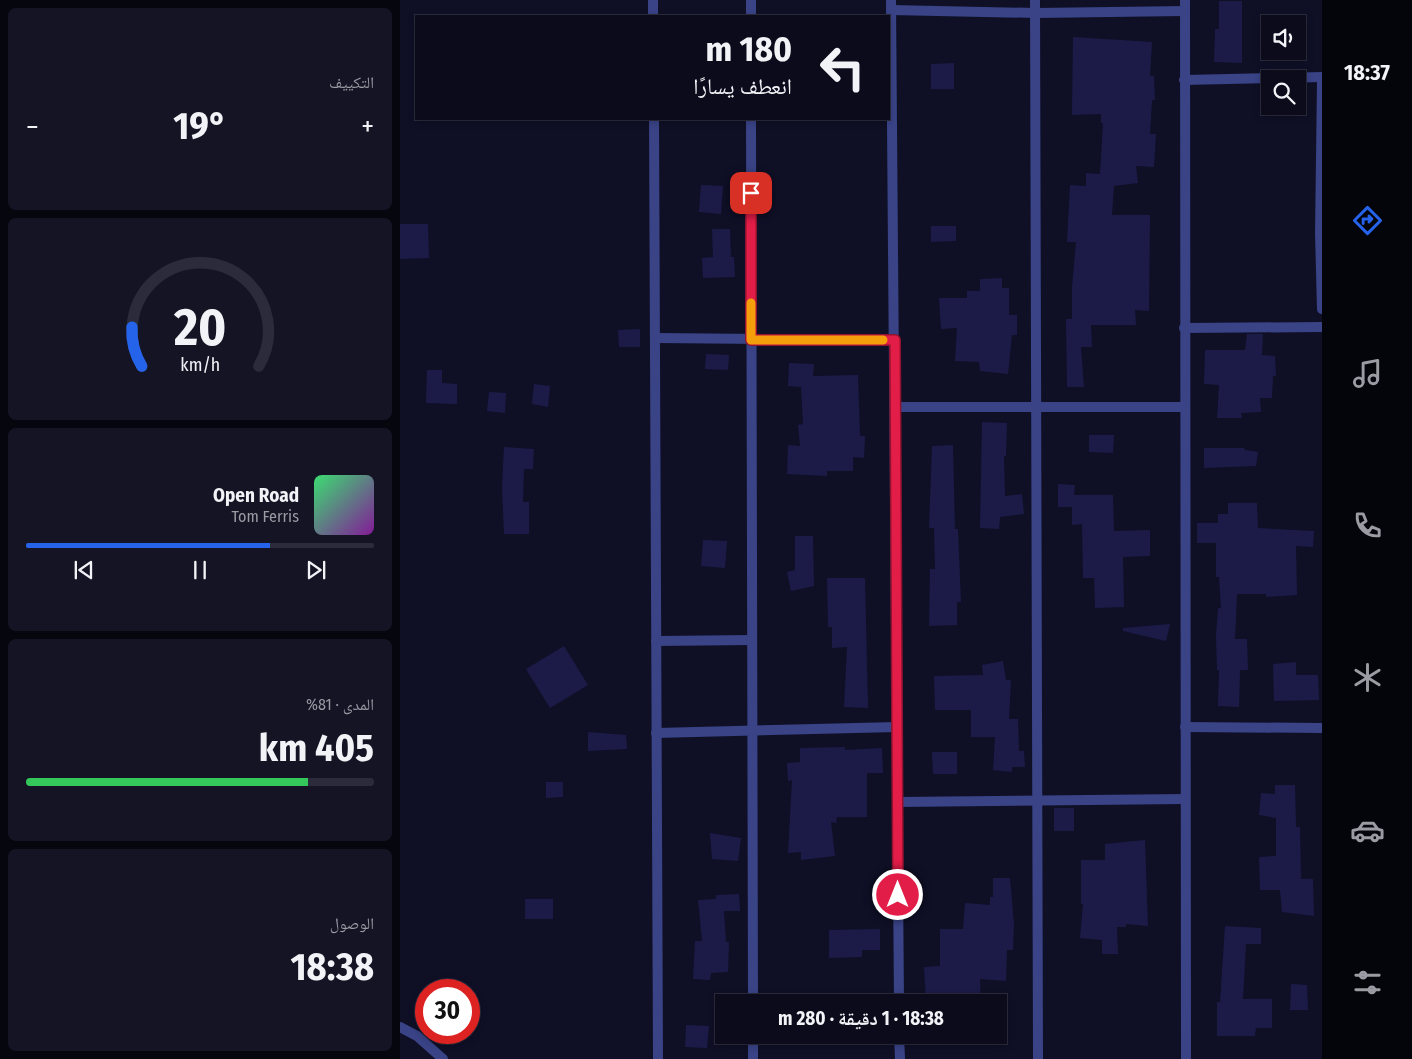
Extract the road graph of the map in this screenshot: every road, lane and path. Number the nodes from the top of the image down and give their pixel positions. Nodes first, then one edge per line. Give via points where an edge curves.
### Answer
1 (653, 0) edge
2 (751, 0) edge
3 (1036, 0) edge
4 (1185, 0) edge
5 (891, 5) edge
6 (1185, 11) junction
7 (1036, 13) junction
8 (653, 15) edge
9 (751, 15) edge
10 (1322, 77) edge
11 (1184, 80) junction
12 (1322, 82) edge
13 (891, 90) edge
14 (654, 120) edge
15 (751, 120) edge
16 (1322, 309) edge
17 (1322, 327) edge
18 (1184, 328) junction
19 (655, 338) junction
20 (751, 340) junction
21 (895, 340) junction
22 (1035, 406) junction
23 (895, 407) junction
24 (1184, 407) junction
25 (752, 640) junction
26 (656, 641) junction
27 (897, 727) junction
28 (1185, 727) junction
29 (1322, 728) edge
30 (752, 730) junction
31 (656, 732) junction
32 (1185, 799) junction
33 (1037, 801) junction
34 (898, 802) junction
35 (753, 994) edge
36 (899, 994) edge
37 (400, 1027) edge
38 (753, 1044) edge
39 (900, 1044) edge
40 (443, 1059) edge
41 (658, 1059) edge
42 (753, 1059) edge
43 (900, 1059) edge
44 (1038, 1059) edge
45 (1186, 1059) edge

1 - 8 street
2 - 9 street
3 - 7 street
4 - 6 street
5 - 7 street
5 - 13 street
6 - 7 street
6 - 11 street
7 - 22 street
10 - 11 street
11 - 18 street
12 - 16 street
13 - 21 street
14 - 19 street
15 - 20 street
17 - 18 street
18 - 24 street
19 - 20 street
19 - 26 street
20 - 21 street
20 - 25 street
21 - 23 street
22 - 23 street
22 - 24 street
22 - 33 street
23 - 27 street
24 - 28 street
25 - 26 street
25 - 30 street
26 - 31 street
27 - 30 street
27 - 34 street
28 - 29 street
28 - 32 street
30 - 31 street
30 - 35 street
31 - 41 street
32 - 33 street
32 - 45 street
33 - 34 street
33 - 44 street
34 - 36 street
37 - 40 street via 417,1036
38 - 42 street
39 - 43 street

